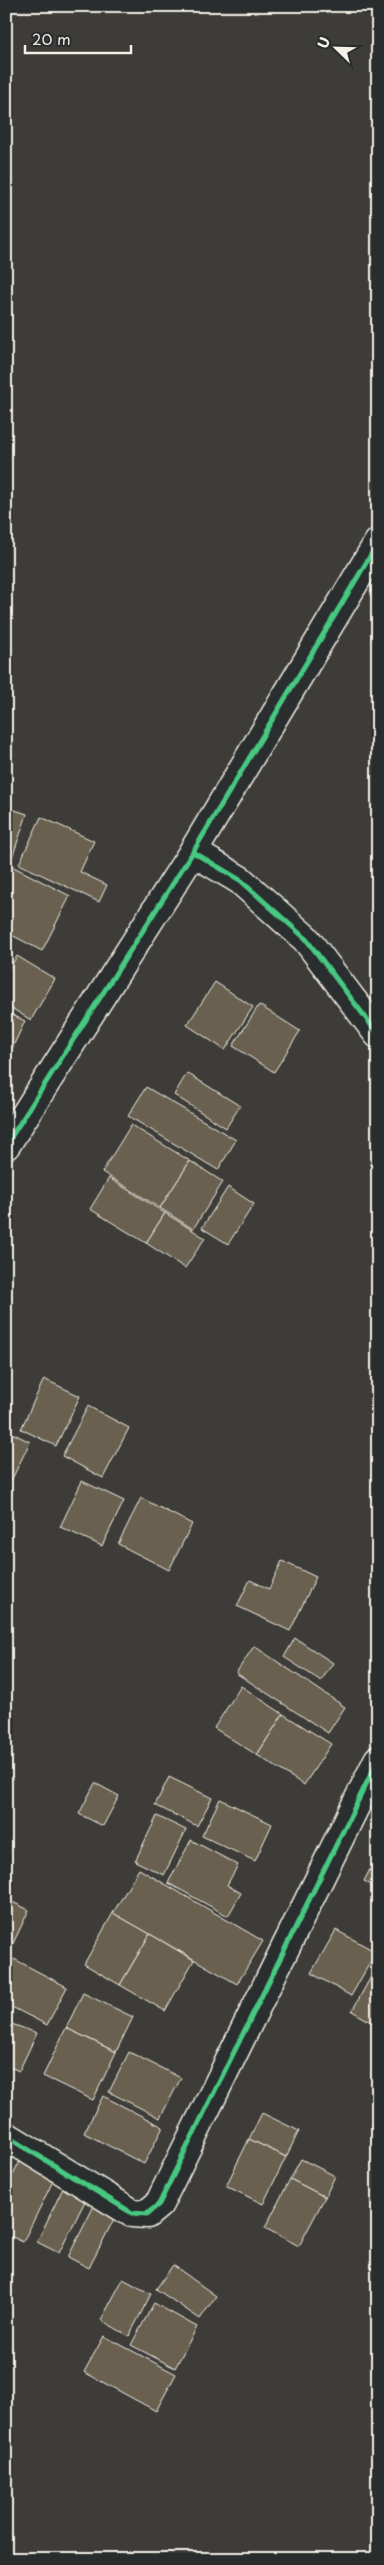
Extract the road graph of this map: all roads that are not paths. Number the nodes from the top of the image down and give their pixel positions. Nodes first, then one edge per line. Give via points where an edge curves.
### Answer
1 (378, 543) edge
2 (194, 852) junction
3 (378, 1034) edge
4 (9, 1133) edge
5 (378, 1760) edge
6 (6, 2136) edge

1 - 2 street
2 - 3 street via 240,880 306,940
2 - 4 street
5 - 6 street via 159,2204 147,2214 132,2213

